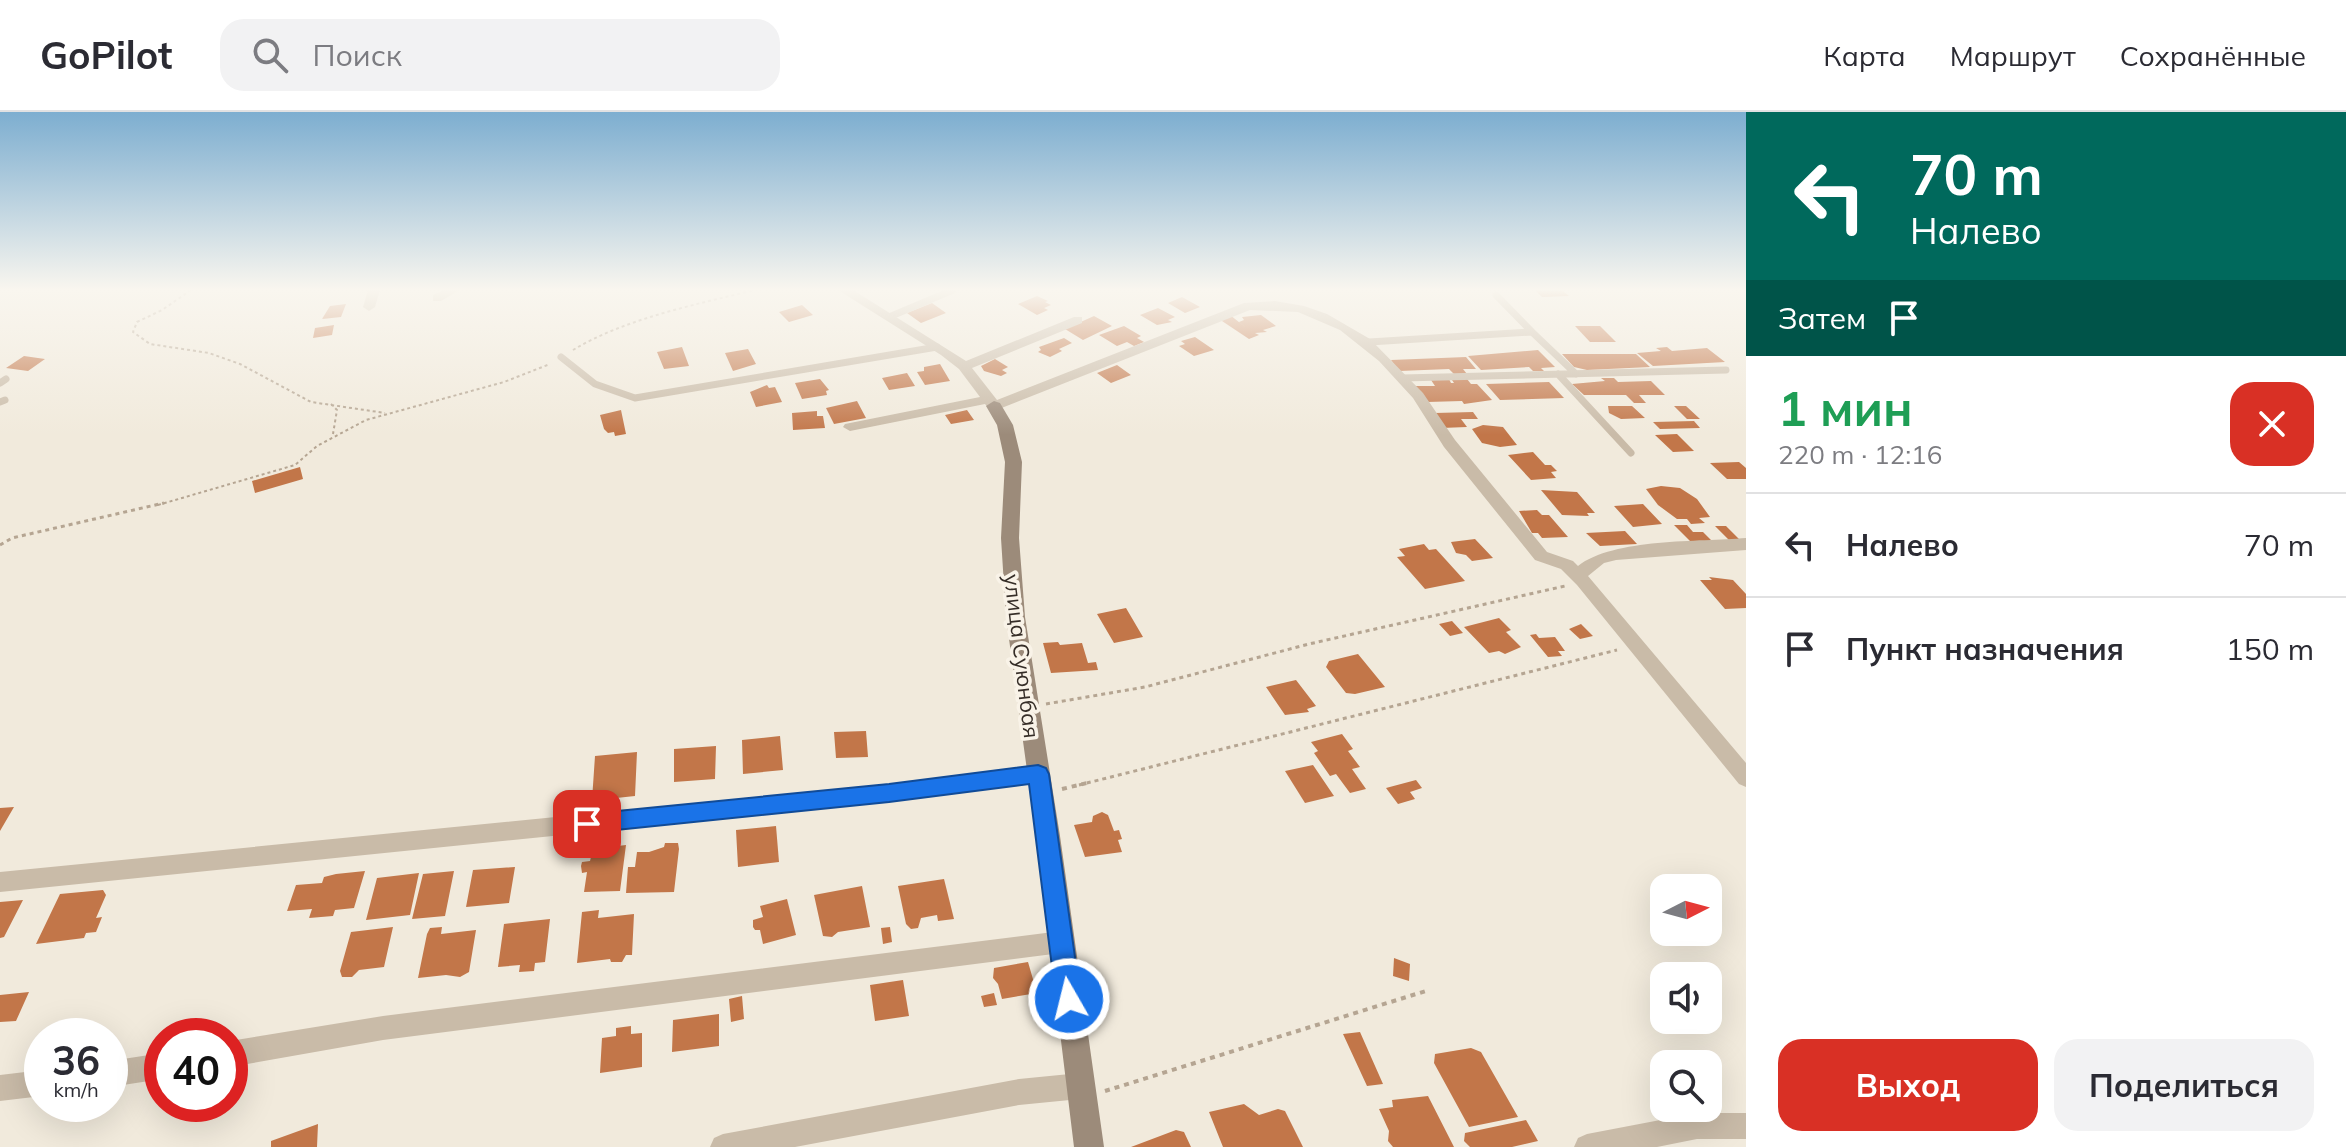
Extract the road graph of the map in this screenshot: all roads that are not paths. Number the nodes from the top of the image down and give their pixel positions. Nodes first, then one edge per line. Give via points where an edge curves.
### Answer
1 (923, 338) edge
2 (1033, 338) edge
3 (1162, 338) edge
4 (1362, 338) edge
5 (1429, 338) edge
6 (1539, 338) edge
7 (1369, 342) junction
8 (937, 347) junction
9 (561, 357) road end
10 (964, 366) junction
11 (1726, 370) dead end
12 (1558, 374) junction
13 (1576, 374) junction
14 (1402, 378) junction
15 (991, 403) junction
16 (850, 427) dead end
17 (1631, 453) dead end
18 (1746, 544) edge
19 (1580, 578) junction
20 (1745, 773) edge
21 (1040, 784) junction
22 (0, 882) edge
23 (1061, 942) junction
24 (248, 1051) edge
25 (24, 1085) edge
26 (0, 1088) edge
27 (1081, 1092) junction
28 (1746, 1126) edge
29 (723, 1147) edge
30 (1089, 1147) edge
31 (1587, 1147) edge

1 - 8 street, улица Суюнбая
2 - 10 street
3 - 15 street
4 - 7 street
5 - 7 lane
6 - 13 lane
7 - 14 street
8 - 9 lane via 635,398 592,384
8 - 10 street, улица Суюнбая
10 - 15 street, улица Суюнбая
11 - 13 lane
12 - 13 lane
12 - 14 lane
12 - 17 lane
14 - 19 street via 1541,556 1567,565
15 - 16 street
15 - 21 street, улица Суюнбая via 1009,427 1014,458 1009,546 1014,625
18 - 19 street via 1616,554 1598,559
19 - 20 street
21 - 22 street via 874,795
21 - 23 street, улица Суюнбая
23 - 24 street via 383,1028
23 - 27 street, улица Суюнбая
25 - 26 street
27 - 29 street via 1019,1092
27 - 30 street, улица Суюнбая
28 - 31 street via 1697,1126

